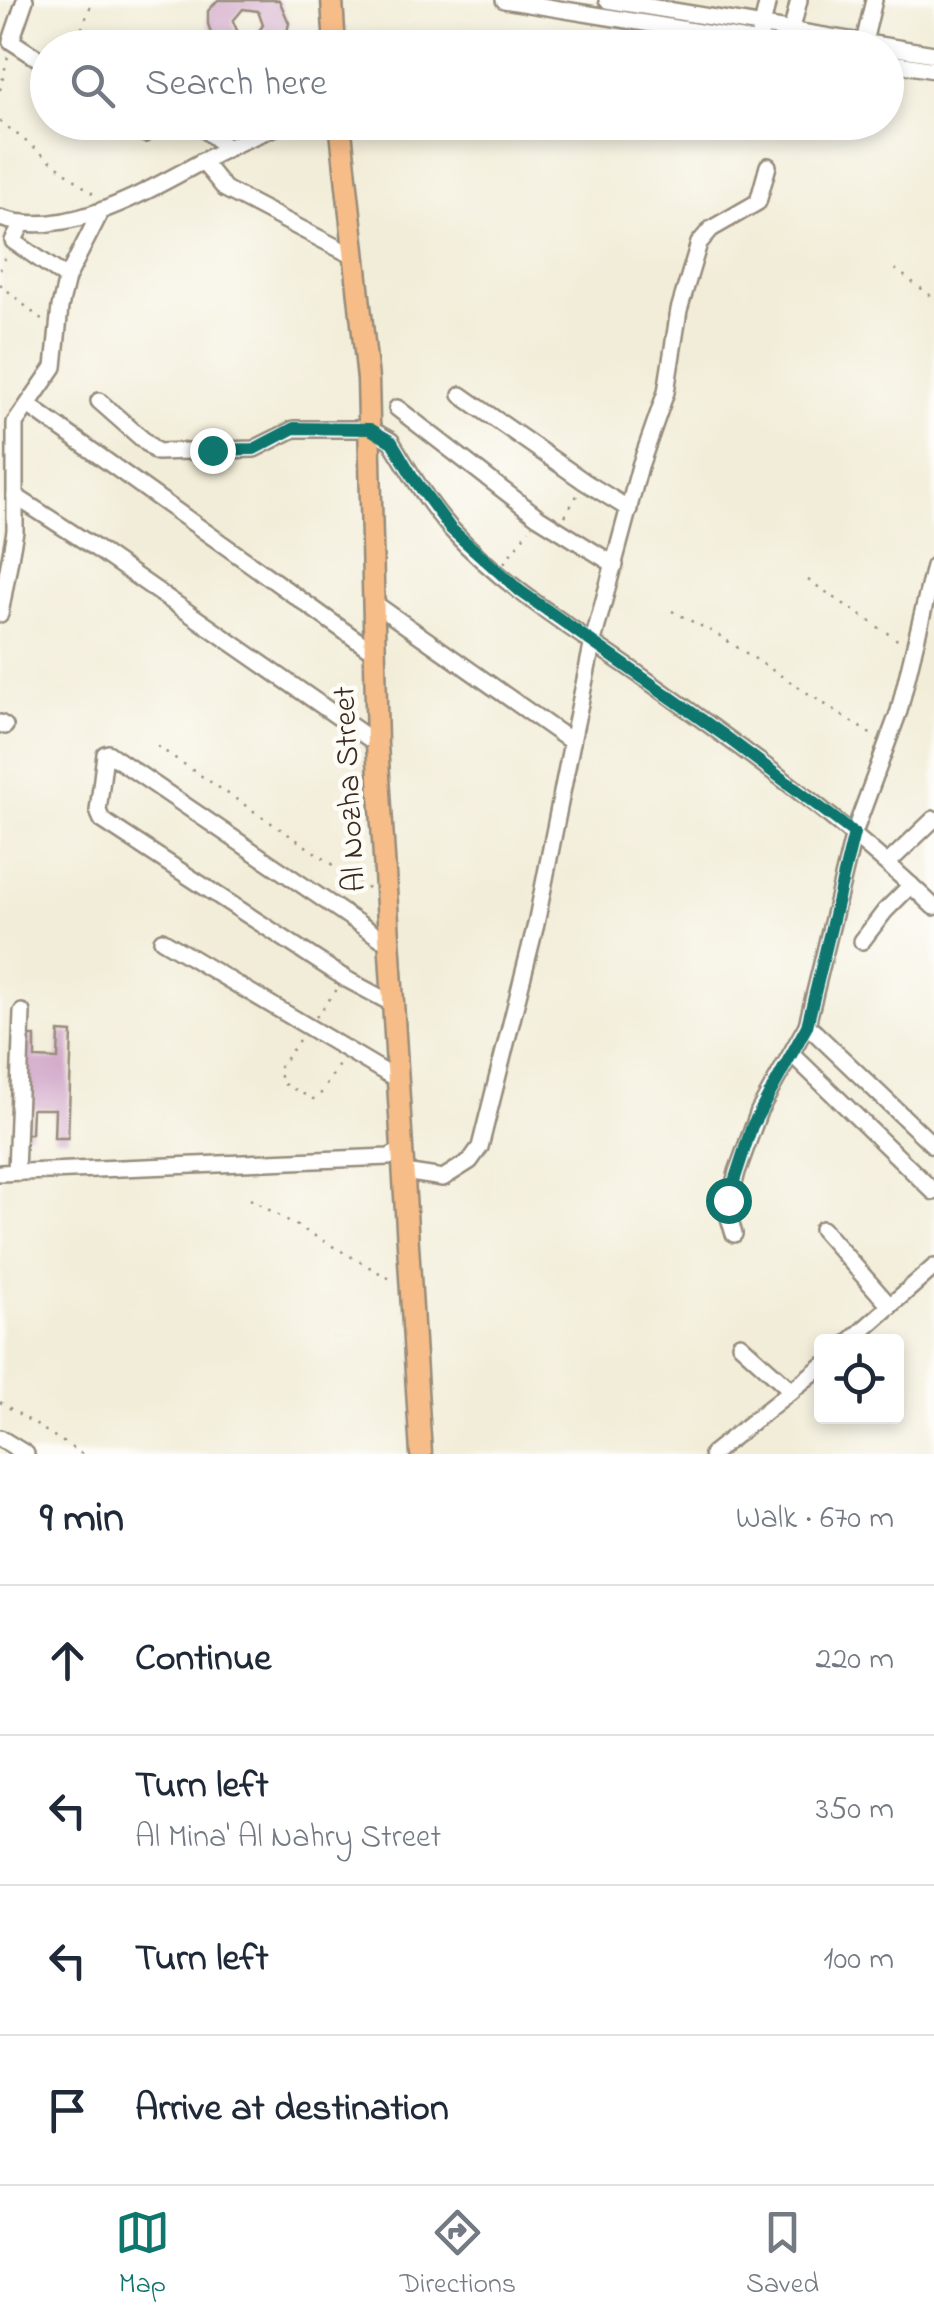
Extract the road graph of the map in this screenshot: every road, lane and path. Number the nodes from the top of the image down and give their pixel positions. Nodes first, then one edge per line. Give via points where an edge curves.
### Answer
1 (25, 0) edge
2 (93, 0) edge
3 (332, 0) edge
4 (504, 0) edge
5 (607, 0) edge
6 (684, 0) edge
7 (768, 0) edge
8 (799, 0) edge
9 (874, 0) edge
10 (702, 16) junction
11 (81, 30) edge
12 (334, 30) edge
13 (737, 30) edge
14 (750, 30) edge
15 (761, 30) edge
16 (794, 30) edge
17 (867, 30) edge
18 (11, 41) junction
19 (904, 49) edge
20 (30, 53) edge
21 (934, 54) edge
22 (904, 65) edge
23 (934, 70) edge
24 (0, 90) edge
25 (0, 121) edge
26 (218, 140) edge
27 (246, 140) edge
28 (342, 140) edge
29 (228, 148) junction
30 (202, 162) junction
31 (768, 166) dead end
32 (106, 210) junction
33 (0, 218) edge
34 (23, 223) junction
35 (13, 241) junction
36 (355, 257) junction
37 (895, 269) dead end
38 (0, 270) edge
39 (67, 278) junction
40 (0, 284) edge
41 (934, 298) edge
42 (40, 319) dead end
43 (461, 395) dead end
44 (99, 402) dead end
45 (28, 405) junction
46 (397, 408) dead end
47 (370, 429) junction
48 (6, 436) edge
49 (585, 482) junction
50 (15, 496) junction
51 (629, 509) junction
52 (538, 516) junction
53 (558, 528) junction
54 (614, 566) junction
55 (934, 566) edge
56 (497, 572) junction
57 (808, 580) dead end
58 (374, 603) junction
59 (672, 611) dead end
60 (0, 614) edge
61 (593, 642) junction
62 (914, 651) junction
63 (375, 653) junction
64 (572, 742) junction
65 (377, 744) junction
66 (888, 744) junction
67 (156, 746) dead end
68 (934, 819) edge
69 (854, 833) junction
70 (888, 864) junction
71 (912, 886) junction
72 (387, 901) junction
73 (934, 906) edge
74 (162, 940) dead end
75 (862, 941) dead end
76 (390, 944) junction
77 (346, 979) junction
78 (393, 1004) junction
79 (22, 1012) dead end
80 (807, 1026) junction
81 (308, 1027) junction
82 (346, 1052) junction
83 (793, 1055) junction
84 (398, 1080) junction
85 (934, 1146) edge
86 (402, 1150) junction
87 (404, 1172) junction
88 (8, 1173) edge
89 (934, 1192) edge
90 (250, 1199) dead end
91 (822, 1228) dead end
92 (734, 1234) dead end
93 (934, 1267) edge
94 (411, 1291) junction
95 (890, 1306) junction
96 (858, 1334) edge
97 (740, 1344) dead end
98 (814, 1373) edge
99 (792, 1391) junction
100 (0, 1402) edge
101 (0, 1438) edge
102 (26, 1454) edge
103 (82, 1454) edge
104 (420, 1454) edge
105 (712, 1454) edge

1 - 18 street
2 - 11 path
3 - 12 main road
4 - 13 street
5 - 10 street
6 - 10 street
7 - 15 street
8 - 16 street
9 - 17 street
10 - 14 street
18 - 20 street
18 - 24 path
19 - 21 street
22 - 23 street
25 - 32 path
26 - 29 street
27 - 29 street
28 - 36 main road, Al Nozha Street
29 - 30 street
30 - 32 street
30 - 36 street via 225,189
31 - 51 street via 758,202 699,243 679,310 666,392
32 - 34 street
32 - 39 street
33 - 34 street
34 - 35 street
35 - 38 path
35 - 39 street
36 - 47 main road, Al Nozha Street
37 - 41 path
39 - 45 street via 54,367
40 - 42 path
43 - 49 street
44 - 47 street via 157,452 254,449 294,428
45 - 48 street
45 - 63 street
46 - 52 street
47 - 56 street via 392,442 431,505
47 - 58 main road, Al Nozha Street
48 - 50 street
49 - 51 street
49 - 53 path
50 - 60 street
50 - 65 street
51 - 54 street
52 - 53 street
52 - 56 path
53 - 54 street
54 - 61 street
55 - 62 street
56 - 61 street
57 - 62 path
58 - 63 main road, Al Nozha Street
58 - 64 street
59 - 66 path
61 - 64 street
61 - 69 street
62 - 66 street
63 - 65 main road, Al Nozha Street
64 - 87 street via 536,924 480,1147 443,1178
65 - 72 main road, Al Nozha Street
66 - 69 street
67 - 72 path
68 - 70 street
69 - 70 street
69 - 80 street
70 - 71 street
71 - 73 street
71 - 75 street
72 - 76 main road, Al Nozha Street
74 - 81 street
76 - 77 street via 105,754 102,820
76 - 78 main road, Al Nozha Street
77 - 78 street
77 - 81 path
78 - 84 main road, Al Nozha Street
79 - 88 street
80 - 83 street
80 - 85 street
81 - 82 street
81 - 82 path via 278,1070 282,1084 318,1098
82 - 84 street
83 - 89 street
83 - 92 street via 744,1148 727,1211
84 - 86 main road, Al Nozha Street
86 - 87 main road, Al Nozha Street
86 - 88 street via 389,1157
87 - 94 main road, Al Nozha Street
90 - 94 path
91 - 95 street
93 - 95 street
94 - 104 main road, Al Nozha Street
95 - 96 street
97 - 99 street
98 - 99 street
99 - 105 street
100 - 103 path
101 - 102 street

